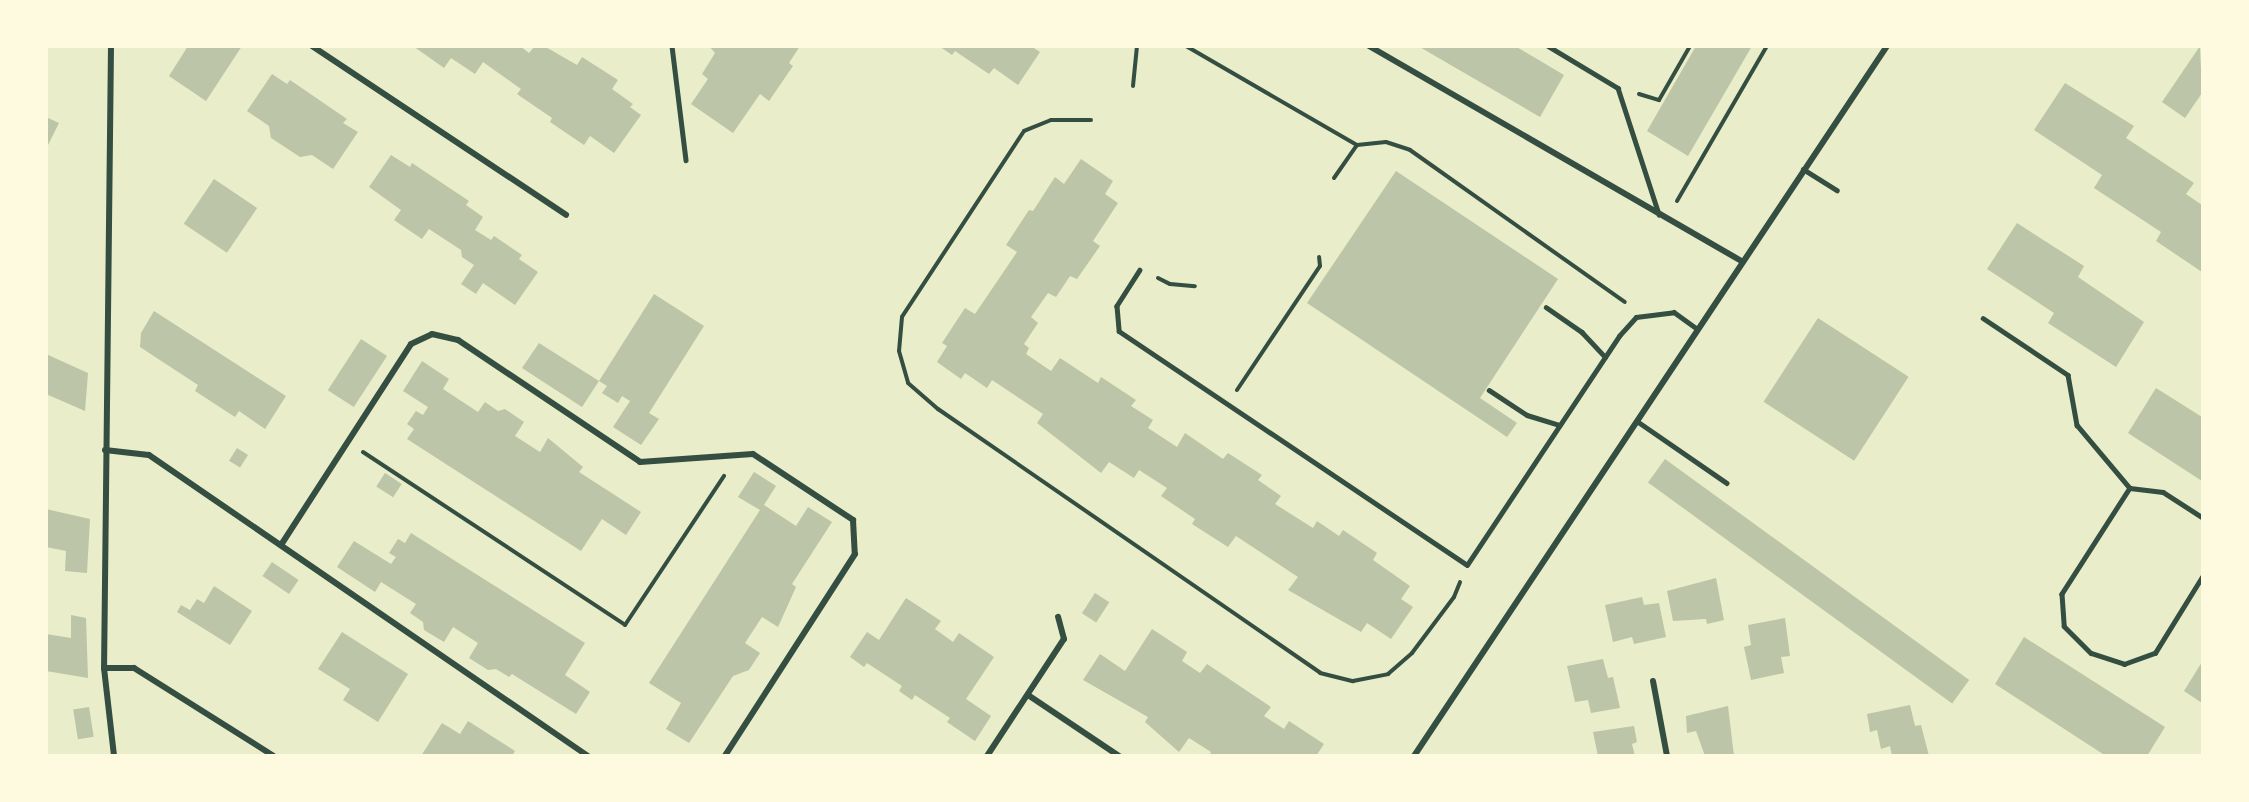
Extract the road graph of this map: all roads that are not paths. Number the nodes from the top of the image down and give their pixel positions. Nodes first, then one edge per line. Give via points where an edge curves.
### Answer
1 (111, 46) edge
2 (312, 46) edge
3 (672, 46) edge
4 (1369, 46) edge
5 (1548, 46) edge
6 (1887, 46) edge
7 (686, 160) dead end
8 (1803, 169) junction
9 (1837, 190) dead end
10 (1659, 214) junction
11 (566, 215) dead end
12 (1742, 261) junction
13 (1140, 270) road end
14 (1546, 307) dead end
15 (1983, 318) dead end
16 (1697, 329) junction
17 (1605, 357) junction
18 (1489, 390) dead end
19 (1637, 421) junction
20 (1560, 425) junction
21 (105, 450) junction
22 (1727, 483) dead end
23 (2130, 488) junction
24 (2202, 517) edge
25 (281, 545) junction
26 (2202, 577) edge
27 (1058, 617) dead end
28 (104, 668) junction
29 (1653, 681) dead end
30 (1028, 695) junction
31 (114, 756) edge
32 (274, 756) edge
33 (588, 756) edge
34 (725, 756) edge
35 (987, 756) edge
36 (1119, 756) edge
37 (1414, 756) edge
38 (1667, 756) edge

1 - 21 street
2 - 11 street
3 - 7 lane
4 - 10 street
5 - 10 lane via 1618,88
6 - 8 street
8 - 9 lane
8 - 12 street
10 - 12 street
12 - 16 street
13 - 20 lane via 1117,306 1119,331 1467,565
14 - 17 lane via 1582,332
15 - 23 lane via 2068,375 2077,426
16 - 17 lane via 1674,312 1636,317
16 - 19 street
17 - 20 lane
18 - 20 lane via 1527,415
19 - 22 lane
19 - 37 street
21 - 25 street via 149,455
21 - 28 street
23 - 24 lane via 2163,492
23 - 26 lane via 2062,594 2064,626 2091,653 2124,664 2155,653
25 - 33 street
25 - 34 street via 411,344 432,334 459,340 640,462 753,454 853,520 855,554
27 - 30 street via 1064,639
28 - 31 street
28 - 32 street via 134,668
29 - 38 street
30 - 35 street
30 - 36 street

